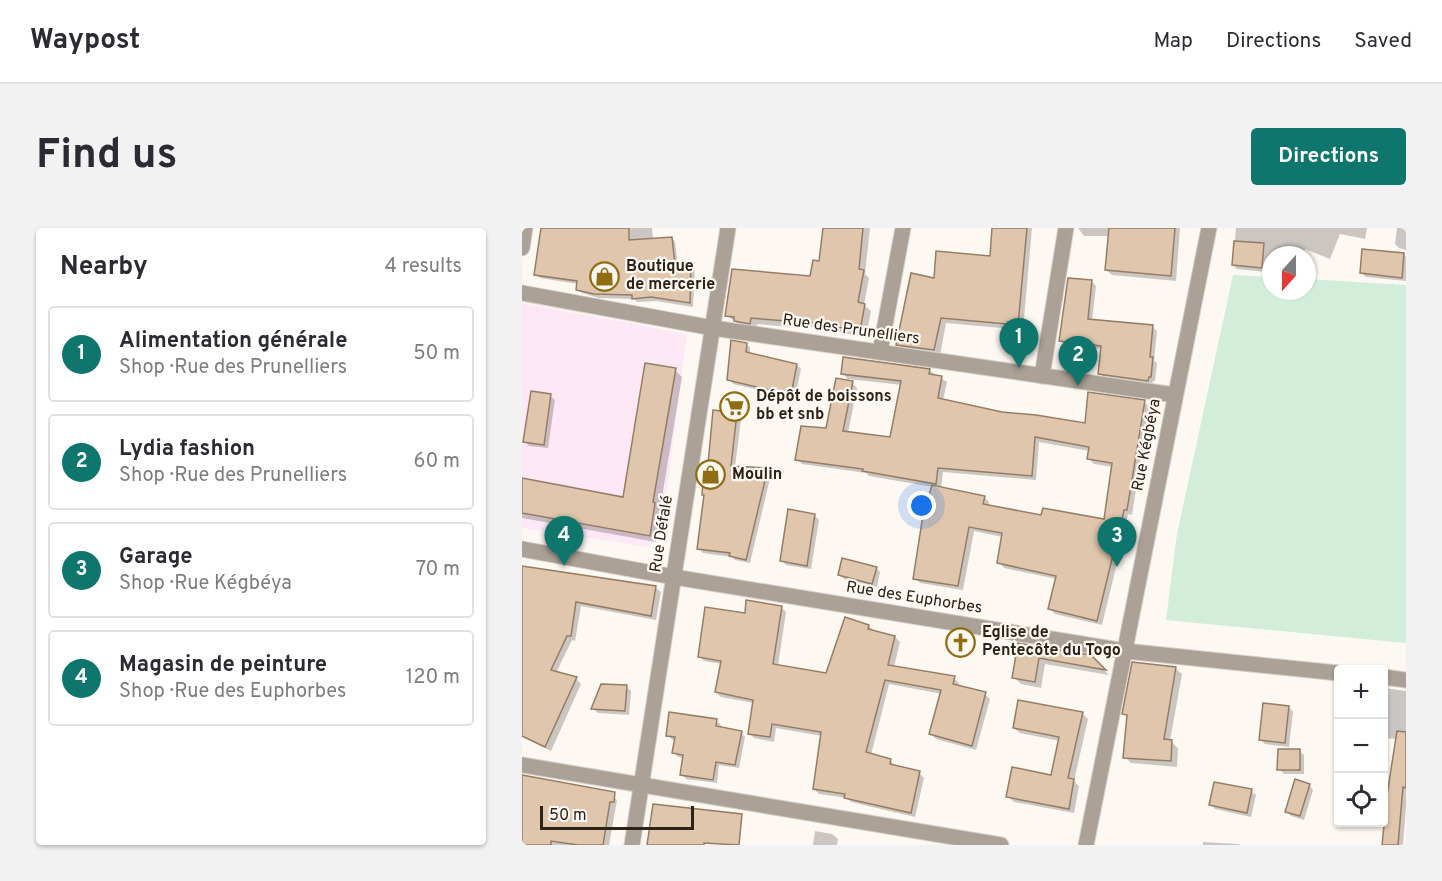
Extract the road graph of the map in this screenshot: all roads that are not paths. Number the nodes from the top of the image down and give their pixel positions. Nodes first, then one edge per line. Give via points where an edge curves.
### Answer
1 (525, 228) edge
2 (728, 228) edge
3 (903, 228) edge
4 (1066, 228) edge
5 (1209, 228) edge
6 (522, 248) edge
7 (522, 293) edge
8 (713, 328) junction
9 (880, 352) junction
10 (1042, 376) junction
11 (1175, 396) junction
12 (522, 549) edge
13 (674, 577) junction
14 (1125, 651) junction
15 (1334, 673) edge
16 (1388, 678) edge
17 (1406, 680) edge
18 (522, 765) edge
19 (641, 785) junction
20 (632, 845) edge
21 (1001, 845) edge
22 (1086, 845) edge

1 - 6 street
2 - 8 street, Rue Défalé
3 - 9 street
4 - 10 street
5 - 11 street, Rue Kégbéya
7 - 8 street, Rue des Prunelliers
8 - 9 street, Rue des Prunelliers
8 - 13 street, Rue Défalé
9 - 10 street, Rue des Prunelliers
10 - 11 street, Rue des Prunelliers
11 - 14 street, Rue Kégbéya
12 - 13 street, Rue des Euphorbes
13 - 14 street, Rue des Euphorbes
13 - 19 street, Rue Défalé
14 - 15 street, Rue des Euphorbes
14 - 22 street, Rue Kégbéya
16 - 17 street
18 - 19 street
19 - 20 street, Rue Défalé
19 - 21 street

